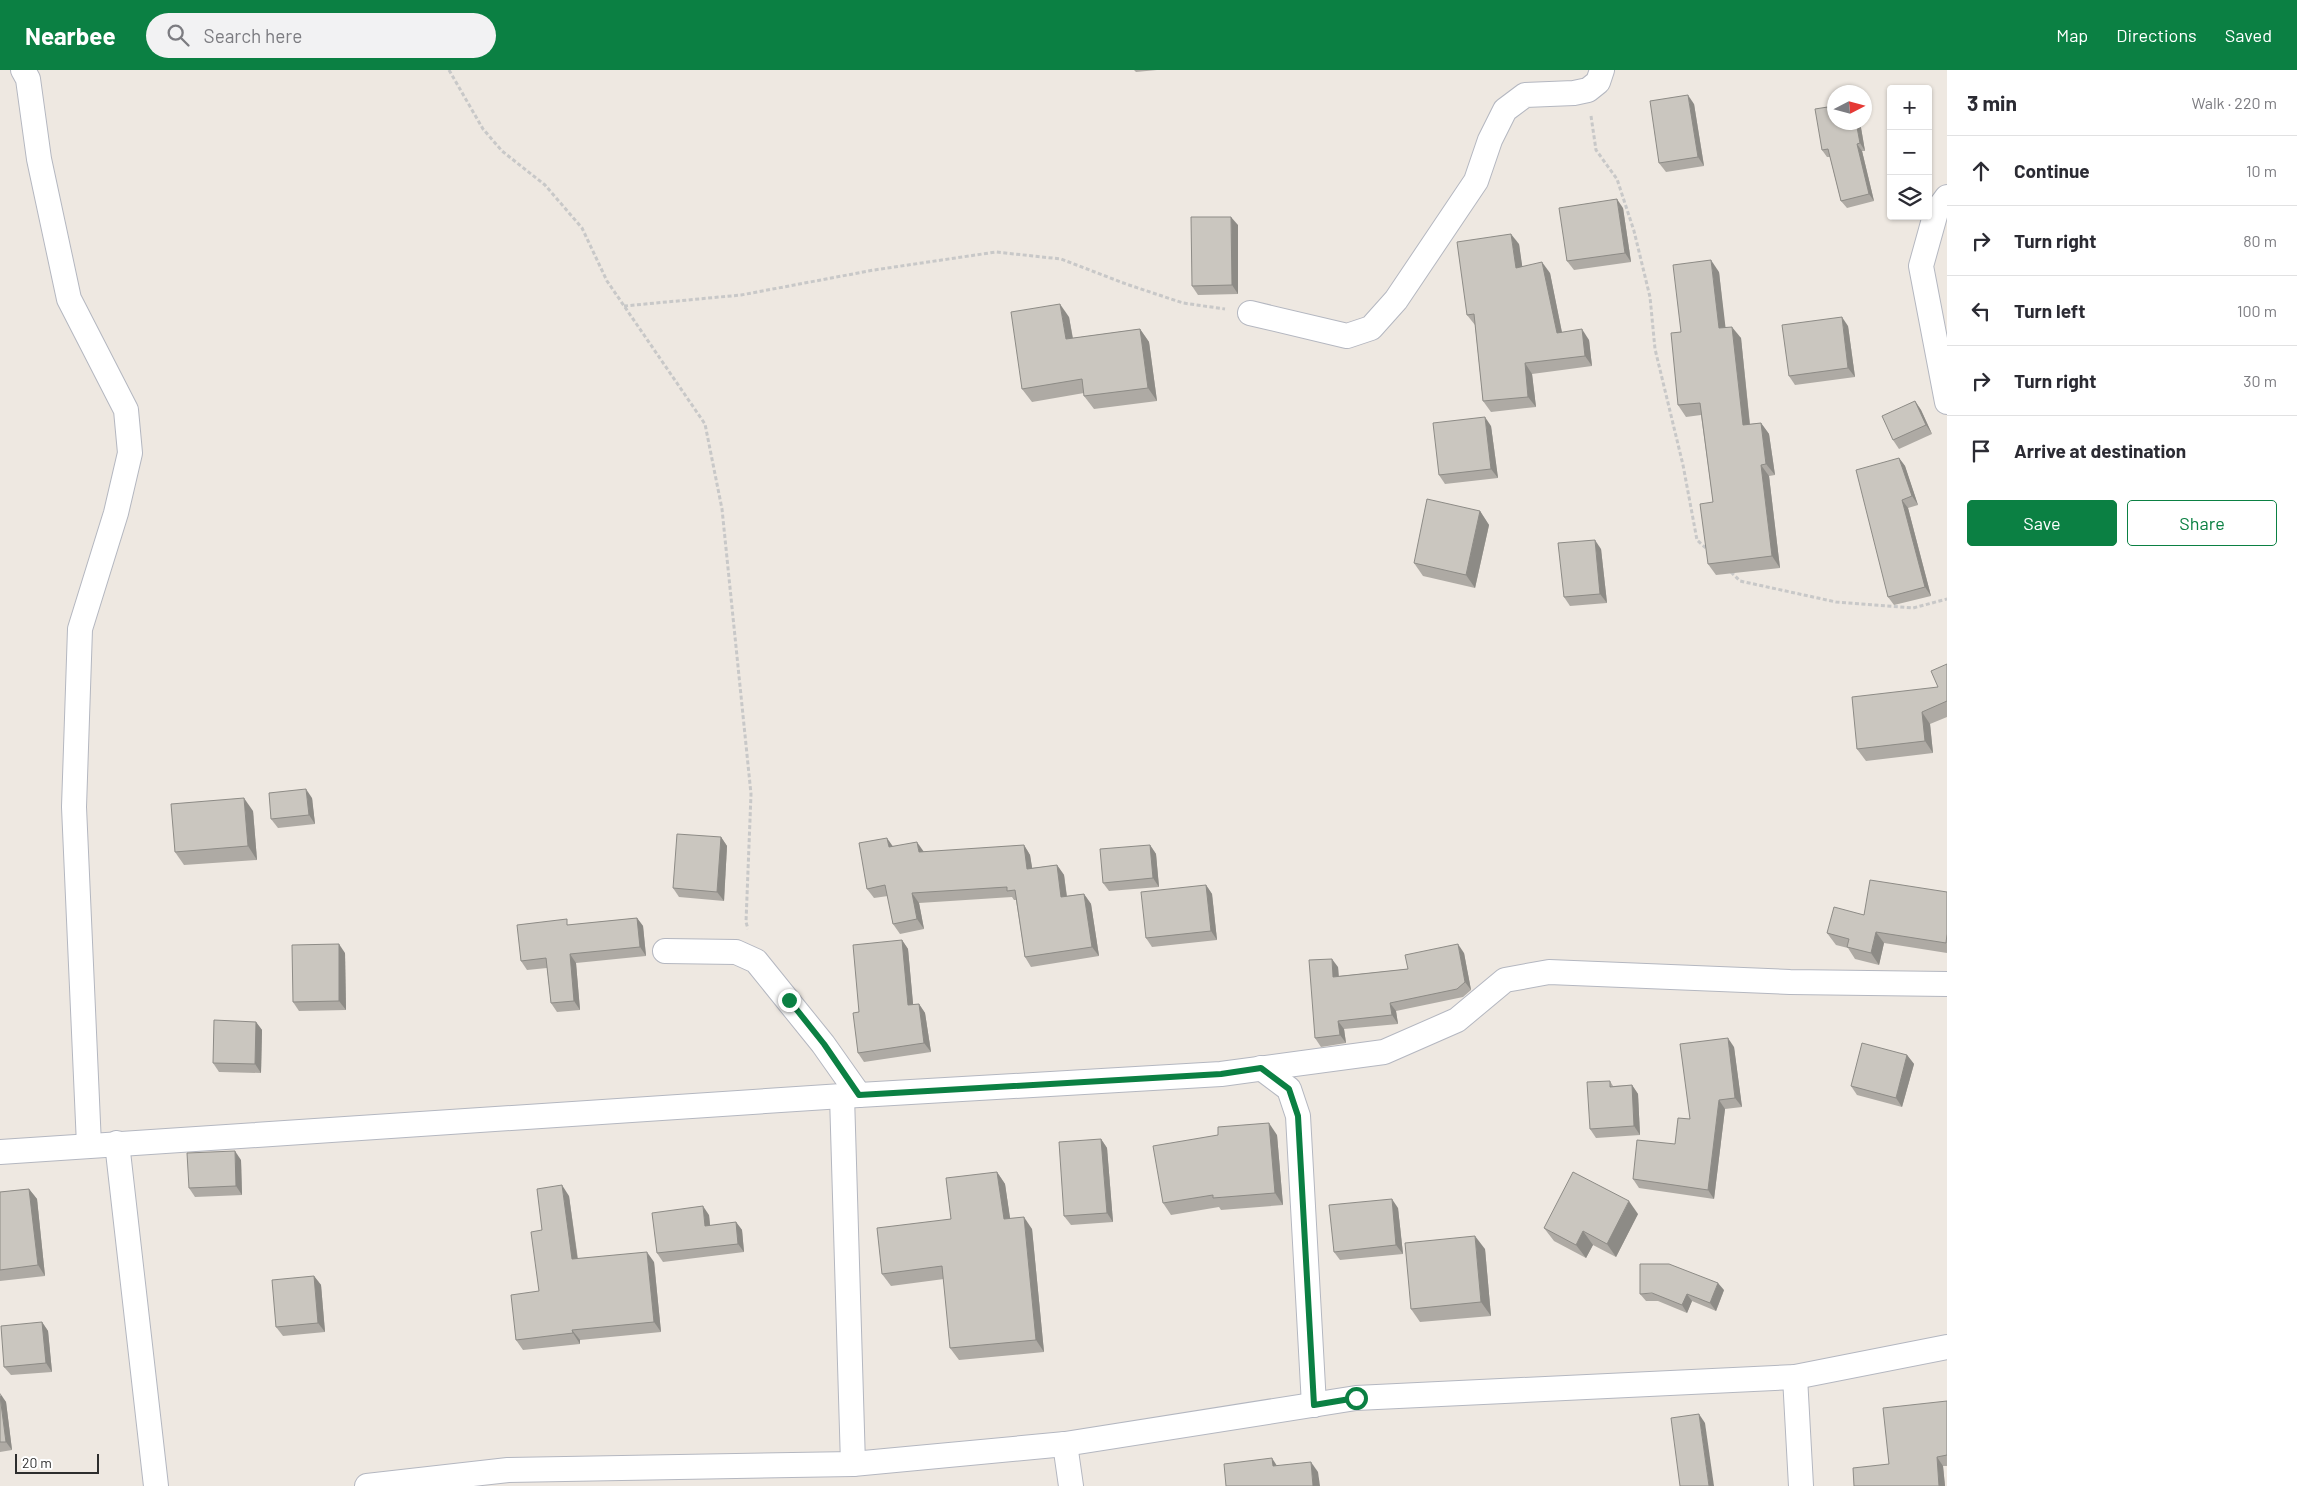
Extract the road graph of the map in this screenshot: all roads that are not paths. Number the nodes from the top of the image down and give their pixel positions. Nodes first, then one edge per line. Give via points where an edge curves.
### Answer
1 (23, 70) edge
2 (1602, 70) edge
3 (1947, 197) edge
4 (1250, 313) road end
5 (1947, 402) edge
6 (665, 951) dead end
7 (1947, 984) edge
8 (1261, 1068) junction
9 (851, 1096) junction
10 (116, 1143) junction
11 (89, 1145) junction
12 (0, 1152) edge
13 (1947, 1347) edge
14 (1795, 1377) junction
15 (1314, 1405) junction
16 (1065, 1444) junction
17 (835, 1472) edge
18 (156, 1486) edge
19 (367, 1486) edge
20 (1071, 1486) edge
21 (1801, 1486) edge

1 - 11 street via 28,79 39,158 69,299 126,410 130,453 116,513 80,629 74,807
2 - 4 street via 1598,82 1588,90 1525,95 1505,110 1490,140 1476,181 1396,300 1371,328 1347,336
3 - 5 street via 1936,212 1921,266
6 - 9 street via 736,952 756,961 824,1044
7 - 8 street via 1790,982 1549,972 1505,980 1457,1020 1384,1052
8 - 9 street via 1221,1074
8 - 15 street via 1289,1089 1298,1116
9 - 10 street
9 - 17 street
10 - 11 street
10 - 18 street
11 - 12 street
13 - 14 street
14 - 15 street via 1356,1398
14 - 21 street
15 - 16 street
16 - 17 street
16 - 20 street
17 - 19 street via 508,1470

